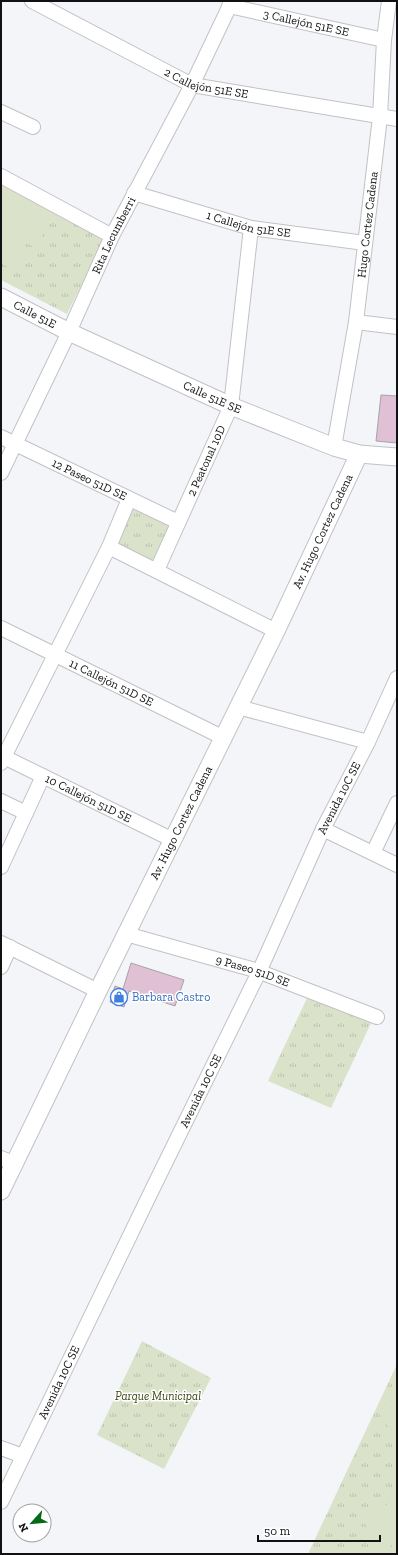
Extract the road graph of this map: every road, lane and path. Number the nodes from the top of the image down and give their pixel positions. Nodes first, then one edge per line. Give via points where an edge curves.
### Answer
1 (32, 1) edge
2 (389, 1) edge
3 (231, 4) edge
4 (384, 40) junction
5 (192, 85) junction
6 (1, 112) edge
7 (380, 117) junction
8 (397, 119) edge
9 (33, 127) dead end
10 (1, 176) edge
11 (134, 192) junction
12 (251, 228) junction
13 (112, 236) junction
14 (365, 243) junction
15 (1, 297) edge
16 (356, 322) junction
17 (397, 328) edge
18 (69, 332) junction
19 (231, 406) junction
20 (1, 437) edge
21 (15, 443) junction
22 (334, 447) junction
23 (359, 454) junction
24 (397, 457) edge
25 (1, 473) edge
26 (129, 499) junction
27 (178, 522) junction
28 (109, 547) junction
29 (157, 570) junction
30 (1, 628) edge
31 (276, 631) junction
32 (55, 655) junction
33 (397, 678) edge
34 (238, 707) junction
35 (222, 737) junction
36 (368, 742) junction
37 (2, 760) edge
38 (43, 776) junction
39 (1, 801) edge
40 (397, 802) edge
41 (26, 813) junction
42 (323, 829) junction
43 (173, 840) junction
44 (372, 853) junction
45 (397, 865) edge
46 (1, 867) edge
47 (126, 934) junction
48 (6, 945) edge
49 (1, 967) edge
50 (259, 972) junction
51 (98, 991) junction
52 (377, 1017) dead end
53 (8, 1161) edge
54 (1, 1191) edge
55 (1, 1448) edge
56 (23, 1456) junction
57 (1, 1502) edge

1 - 5 street, 2 Callejón 51E SE
2 - 4 street, Hugo Cortez Cadena
3 - 4 street, 3 Callejón 51E SE
3 - 5 street, Rita Lecumberri
4 - 7 street, Hugo Cortez Cadena
5 - 7 street, 2 Callejón 51E SE
5 - 11 street, Rita Lecumberri
6 - 9 street
7 - 8 street, 2 Callejón 51E SE
7 - 14 street, Hugo Cortez Cadena
10 - 13 street
11 - 12 street, 1 Callejón 51E SE
11 - 13 street, Rita Lecumberri
12 - 14 street, 1 Callejón 51E SE
12 - 19 street, 2 Peatonal 10D
13 - 18 street, Rita Lecumberri
14 - 16 street, Hugo Cortez Cadena
15 - 18 street, Calle 51E
16 - 17 street
16 - 22 street, Hugo Cortez Cadena
18 - 19 street, Calle 51E SE
18 - 21 street, Rita Lecumberri
19 - 22 street, Calle 51E SE
19 - 27 street, 2 Peatonal 10D
20 - 21 street, 12 Paseo 51D SE
21 - 25 street, Rita Lecumberri
21 - 26 street, 12 Paseo 51D SE
22 - 23 street, Calle 51E SE
23 - 24 street, Calle 51E SE
23 - 31 street, Av. Hugo Cortez Cadena
26 - 27 street, 12 Paseo 51D SE
26 - 28 street
27 - 29 street, 2 Peatonal 10D
28 - 29 street
28 - 32 street
29 - 31 street
30 - 32 street, 11 Callejón 51D SE
31 - 34 street, Av. Hugo Cortez Cadena
32 - 35 street, 11 Callejón 51D SE
32 - 37 street
33 - 36 street, Avenida 10C SE
34 - 35 street, Av. Hugo Cortez Cadena
34 - 36 street
35 - 43 street, Av. Hugo Cortez Cadena
36 - 42 street, Avenida 10C SE
37 - 38 street, 10 Callejón 51D SE
38 - 41 street
38 - 43 street, 10 Callejón 51D SE
39 - 41 street
40 - 44 street
41 - 46 street
42 - 44 street
42 - 50 street, Avenida 10C SE
43 - 47 street, Av. Hugo Cortez Cadena
44 - 45 street
47 - 50 street, 9 Paseo 51D SE
47 - 51 street, Av. Hugo Cortez Cadena
48 - 49 street
48 - 51 street
50 - 52 street, 9 Paseo 51D SE
50 - 56 street, Avenida 10C SE
51 - 53 street, Av. Hugo Cortez Cadena
53 - 54 street, Av. Hugo Cortez Cadena
55 - 56 street
56 - 57 street, Avenida 10C SE

